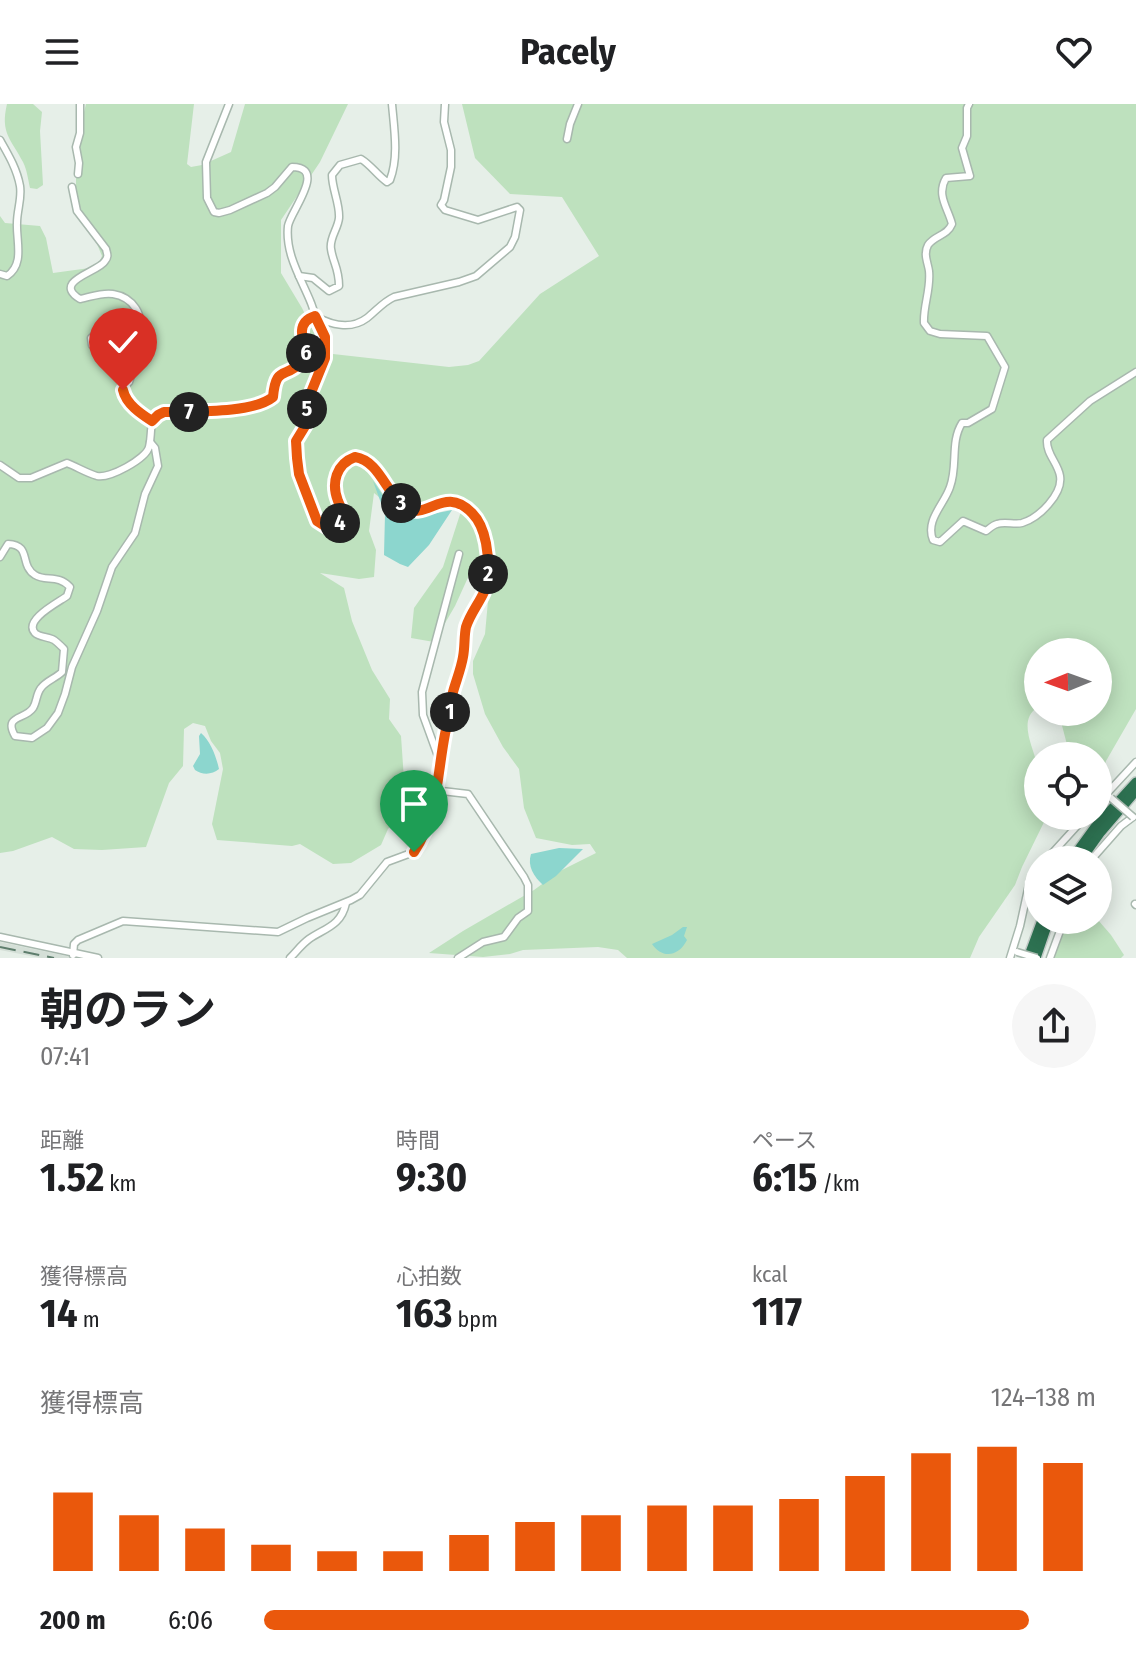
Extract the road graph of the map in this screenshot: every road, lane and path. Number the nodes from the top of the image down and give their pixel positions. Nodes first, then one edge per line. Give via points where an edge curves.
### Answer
1 (80, 104) edge
2 (229, 104) edge
3 (392, 104) edge
4 (445, 104) edge
5 (578, 104) edge
6 (969, 104) edge
7 (567, 139) dead end
8 (0, 140) edge
9 (78, 174) dead end
10 (72, 187) dead end
11 (0, 274) edge
12 (299, 276) junction
13 (315, 316) junction
14 (1136, 372) edge
15 (152, 421) junction
16 (150, 442) junction
17 (0, 465) edge
18 (459, 554) dead end
19 (0, 557) edge
20 (441, 762) junction
21 (1136, 762) edge
22 (1136, 782) edge
23 (436, 789) junction
24 (1136, 791) edge
25 (1112, 792) edge
26 (1112, 799) edge
27 (1073, 830) edge
28 (1059, 846) edge
29 (1081, 846) edge
30 (1091, 846) edge
31 (1103, 846) edge
32 (346, 903) junction
33 (1024, 911) edge
34 (1037, 934) edge
35 (1045, 934) edge
36 (1059, 934) edge
37 (0, 937) edge
38 (73, 953) junction
39 (1013, 953) edge
40 (98, 958) edge
41 (290, 958) edge
42 (458, 958) edge
43 (1028, 958) edge
44 (1037, 958) edge
45 (1050, 958) edge

1 - 9 street
2 - 12 street via 206,162 208,204 214,212 230,210 267,193 292,167 299,167 307,187 288,224
3 - 12 street via 390,180 361,159 340,165 332,175 339,211 331,251 339,286 329,291 313,278
4 - 13 street via 451,167 441,205 478,220 517,207 519,219 510,247 476,276 394,297 357,323 326,323
5 - 7 street
6 - 14 street via 962,148 970,176 946,178 943,184 952,224 926,250 924,323 940,334 987,336 1005,367 992,409 962,423 957,432 951,485 930,526 933,540 943,539 963,521 986,531 998,523 1020,524 1037,514 1060,486 1047,440 1090,401
8 - 11 street via 20,185 15,269 7,276
10 - 15 street via 77,211 108,254 103,265 77,279 71,290 80,299 118,295 136,308 136,333 97,333 91,342 130,372 123,395
12 - 13 street
13 - 15 street via 301,328 307,351 299,364 280,374 268,401 244,408 164,412
13 - 20 street via 325,337 325,358 308,400 307,423 296,441 299,474 317,521 328,528 344,519 336,498 336,475 348,460 358,458 378,473 405,507 425,510 456,501 473,513 485,536 486,589 467,626
15 - 16 street
16 - 17 street via 135,463 105,476 67,463 19,478
16 - 19 street via 158,466 135,533 112,567 58,713 32,738 15,736 11,724 34,707 40,689 62,672 64,658 64,649 33,632 33,625 71,591 64,581 35,575 18,545 8,544
18 - 20 street via 422,692 423,715
20 - 23 street
21 - 25 street
22 - 29 highway
23 - 32 street via 426,831 414,852 387,862 360,895
23 - 42 street via 468,794 528,885 528,911 504,937 483,942
24 - 30 highway
26 - 31 street, bridge via 1133,817
27 - 28 street
32 - 38 street via 278,932 123,921 78,940
32 - 41 street via 329,929 307,940
33 - 39 street
34 - 43 highway
35 - 44 highway
36 - 45 street
37 - 38 street
38 - 40 street
39 - 44 street, bridge

